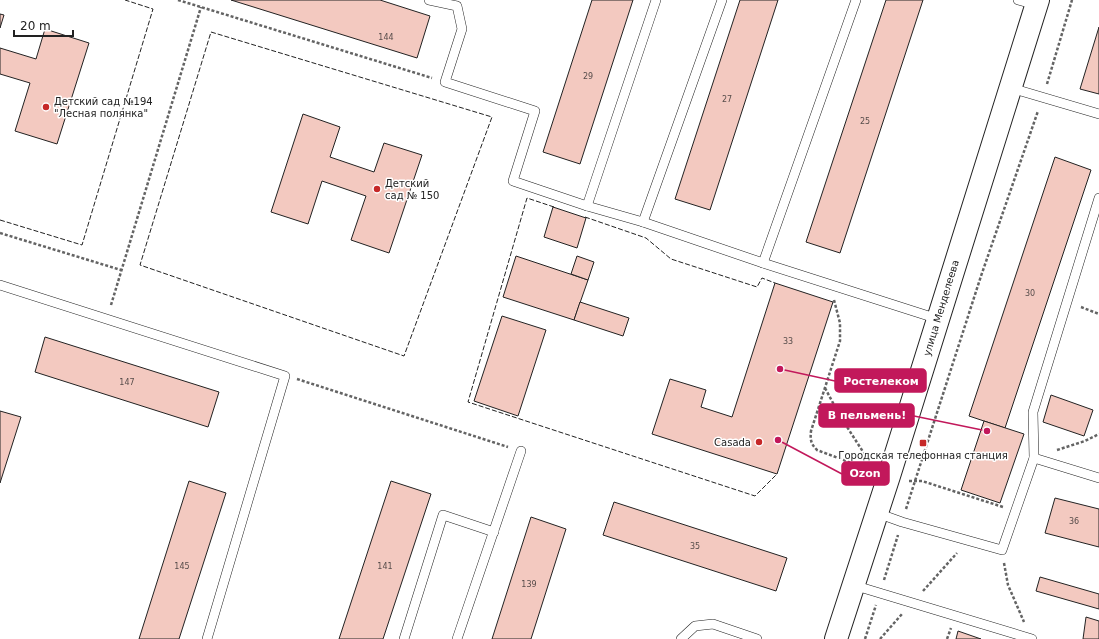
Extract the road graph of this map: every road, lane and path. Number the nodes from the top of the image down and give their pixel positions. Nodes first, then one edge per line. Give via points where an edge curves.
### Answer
1 (178, 0) edge
2 (429, 0) edge
3 (656, 0) edge
4 (722, 0) edge
5 (856, 0) edge
6 (1072, 0) edge
7 (1030, 2) edge
8 (201, 7) junction
9 (445, 82) junction
10 (1011, 88) junction
11 (1043, 96) junction
12 (1099, 114) edge
13 (1099, 198) edge
14 (587, 206) junction
15 (643, 222) junction
16 (0, 233) edge
17 (762, 263) junction
18 (121, 270) junction
19 (829, 284) junction
20 (0, 285) edge
21 (1067, 302) junction
22 (1099, 314) edge
23 (106, 319) junction
24 (938, 319) junction
25 (285, 376) junction
26 (825, 388) junction
27 (1099, 434) edge
28 (521, 451) joint
29 (867, 458) dead end
30 (1034, 458) junction
31 (864, 468) dead end
32 (1099, 478) edge
33 (915, 481) junction
34 (1016, 511) junction
35 (876, 513) junction
36 (902, 522) junction
37 (494, 532) junction
38 (1002, 550) junction
39 (853, 585) junction
40 (879, 593) junction
41 (207, 639) edge
42 (404, 639) edge
43 (457, 639) edge
44 (681, 639) edge
45 (757, 639) edge
46 (836, 639) edge
47 (865, 639) edge
48 (1032, 639) edge

1 - 8 path
2 - 9 lane via 457,6 462,29
3 - 14 lane
4 - 15 lane
5 - 17 lane
6 - 11 path
7 - 10 street, улица Менделеева
8 - 9 path
8 - 18 path
9 - 14 lane via 535,111 512,181
10 - 11 lane
10 - 24 street, улица Менделеева
11 - 12 lane
11 - 33 path via 981,276
13 - 21 lane
14 - 15 lane
15 - 17 lane
16 - 18 path
17 - 19 lane
18 - 23 path
19 - 24 lane
19 - 26 path via 840,323 840,341
20 - 23 lane
21 - 22 path
21 - 30 lane via 1033,412
23 - 25 lane
24 - 35 street, улица Менделеева
25 - 28 path
25 - 41 lane
26 - 29 path
26 - 31 path via 811,431 812,445 817,450
27 - 30 path
28 - 37 lane
30 - 32 lane
30 - 34 lane
33 - 34 path
33 - 36 path
34 - 38 lane
35 - 36 lane
35 - 39 street, улица Менделеева
36 - 38 lane
36 - 40 path
37 - 42 lane via 443,515
37 - 43 lane
38 - 48 path via 1008,585
39 - 40 lane
39 - 46 street, улица Менделеева
40 - 47 path
40 - 48 lane
44 - 45 lane via 695,626 713,624

